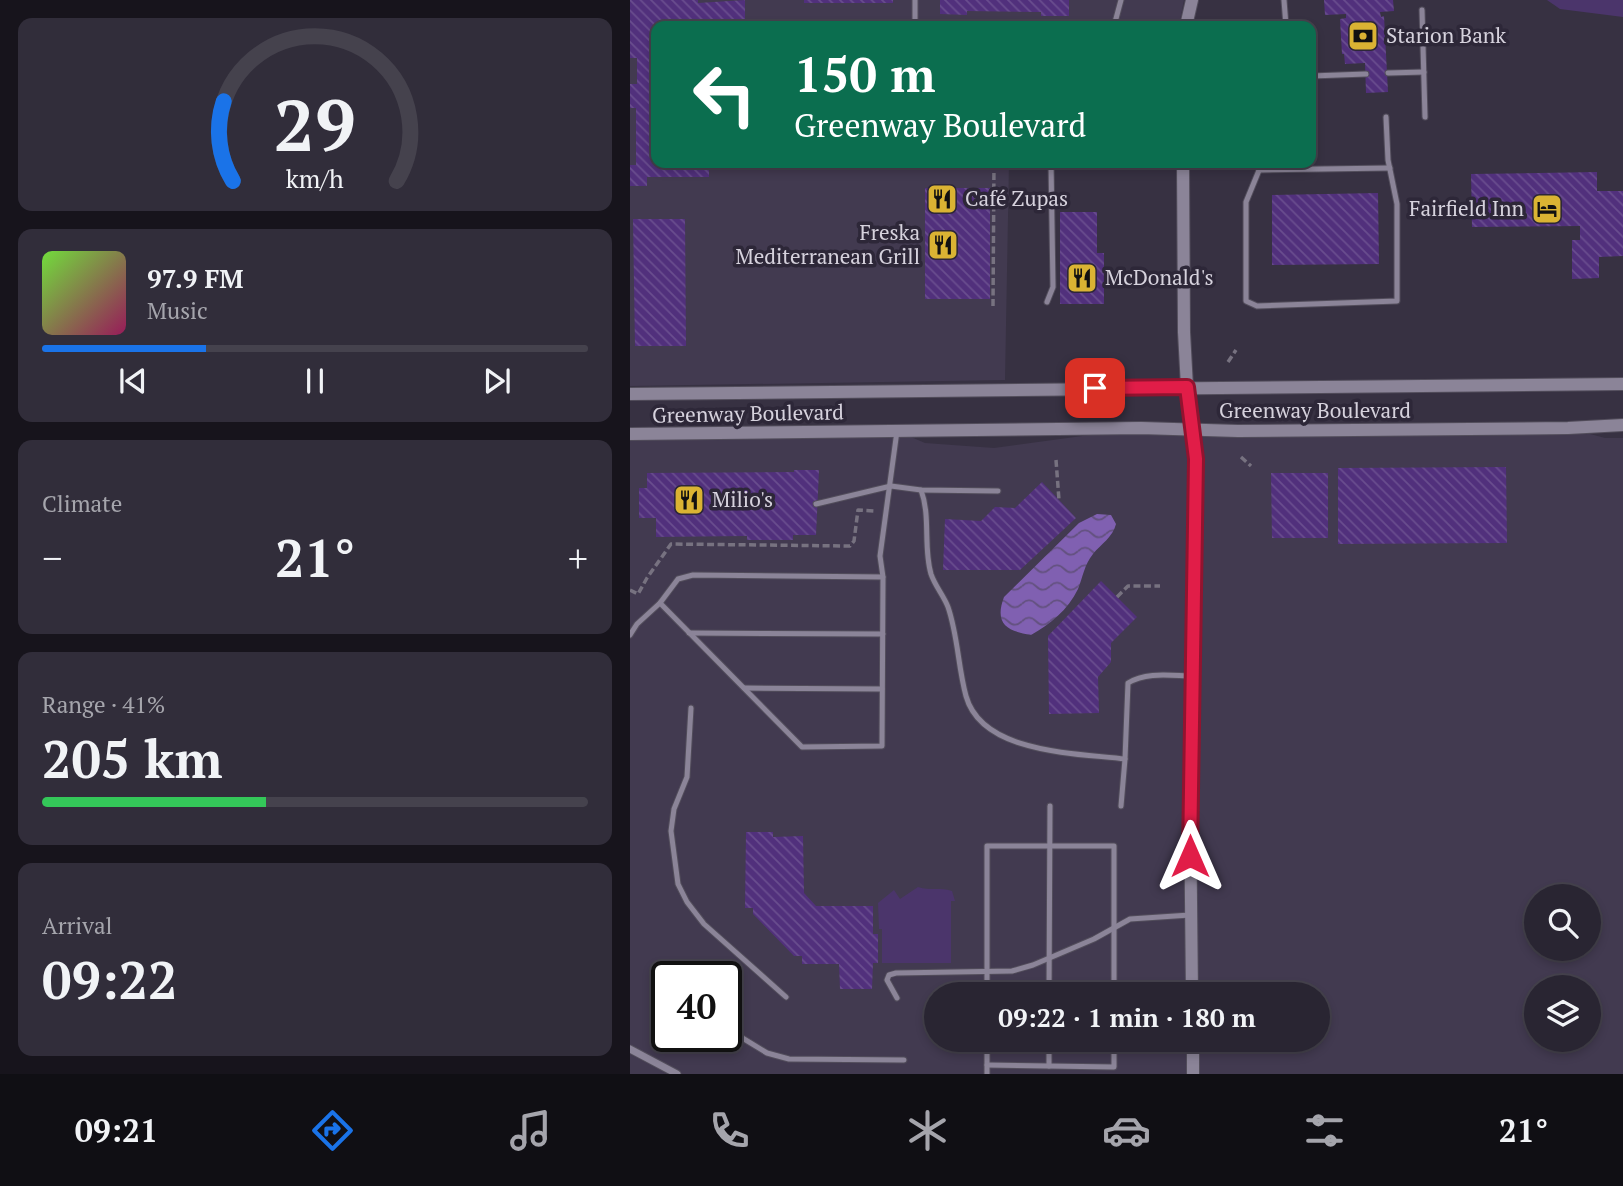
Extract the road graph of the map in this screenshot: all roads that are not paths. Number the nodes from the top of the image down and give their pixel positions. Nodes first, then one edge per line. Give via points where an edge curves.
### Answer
1 (915, 0) edge
2 (1121, 0) edge
3 (1192, 0) edge
4 (1284, 0) edge
5 (1422, 10) dead end
6 (915, 21) edge
7 (1115, 21) edge
8 (1187, 21) edge
9 (1286, 21) edge
10 (1424, 72) junction
11 (1388, 73) dead end
12 (1366, 74) dead end
13 (1316, 76) edge
14 (1387, 117) dead end
15 (1425, 117) dead end
16 (1051, 168) edge
17 (1183, 168) edge
18 (1390, 168) junction
19 (1259, 170) joint
20 (1047, 302) dead end
21 (1623, 384) edge
22 (1187, 387) junction
23 (630, 394) edge
24 (1623, 425) edge
25 (898, 431) junction
26 (1193, 431) junction
27 (630, 434) edge
28 (891, 486) junction
29 (921, 490) junction
30 (998, 491) dead end
31 (816, 505) dead end
32 (883, 577) junction
33 (660, 603) junction
34 (689, 633) junction
35 (883, 634) junction
36 (630, 635) edge
37 (1194, 676) junction
38 (744, 688) junction
39 (883, 689) junction
40 (691, 708) dead end
41 (1125, 759) junction
42 (1050, 806) dead end
43 (1121, 806) dead end
44 (1049, 845) junction
45 (1190, 915) junction
46 (1114, 929) junction
47 (1049, 957) junction
48 (986, 972) junction
49 (986, 982) edge
50 (1049, 982) edge
51 (1114, 982) edge
52 (1192, 982) edge
53 (786, 997) dead end
54 (897, 998) dead end
55 (742, 1038) edge
56 (630, 1049) edge
57 (986, 1052) edge
58 (1049, 1052) edge
59 (1114, 1052) edge
60 (1192, 1052) edge
61 (904, 1060) dead end
62 (986, 1065) junction
63 (1049, 1066) junction
64 (677, 1074) edge
65 (986, 1074) edge
66 (1193, 1074) edge

1 - 6 lane
2 - 7 lane
3 - 8 street
4 - 9 lane
5 - 10 lane
10 - 11 lane
10 - 15 lane
12 - 13 lane
14 - 18 lane
16 - 20 lane via 1053,287
17 - 22 street
18 - 19 lane
18 - 19 lane via 1397,204 1396,300 1257,306 1246,301 1246,202
21 - 22 street, Greenway Boulevard
22 - 23 street, Greenway Boulevard
22 - 26 street
24 - 26 street, Greenway Boulevard
25 - 26 street, Greenway Boulevard
25 - 27 street, Greenway Boulevard
25 - 28 lane
26 - 37 street
28 - 29 lane
28 - 31 lane
28 - 32 lane via 880,556
29 - 30 lane
29 - 41 lane via 927,505 931,574 948,606 966,699 976,717 1020,743
32 - 33 lane via 693,575 678,579
32 - 35 lane
33 - 34 lane
33 - 36 lane
34 - 35 lane
34 - 38 lane
35 - 39 lane
37 - 41 lane via 1146,676 1128,682
37 - 45 street
38 - 39 lane
38 - 39 lane via 802,747 882,746
40 - 53 lane via 687,777 671,831 678,884 704,924
41 - 43 lane
42 - 44 lane
44 - 46 lane via 1114,846
44 - 47 lane
44 - 48 lane via 987,846
45 - 46 lane via 1130,919
45 - 52 street
46 - 47 lane
46 - 51 lane
47 - 48 lane via 1012,971
47 - 50 lane
48 - 49 lane
48 - 54 lane via 889,975 887,980
55 - 61 lane via 767,1053 789,1059
56 - 64 street
57 - 62 lane
58 - 63 lane
59 - 63 lane via 1114,1067
60 - 66 street
62 - 63 lane
62 - 65 lane

